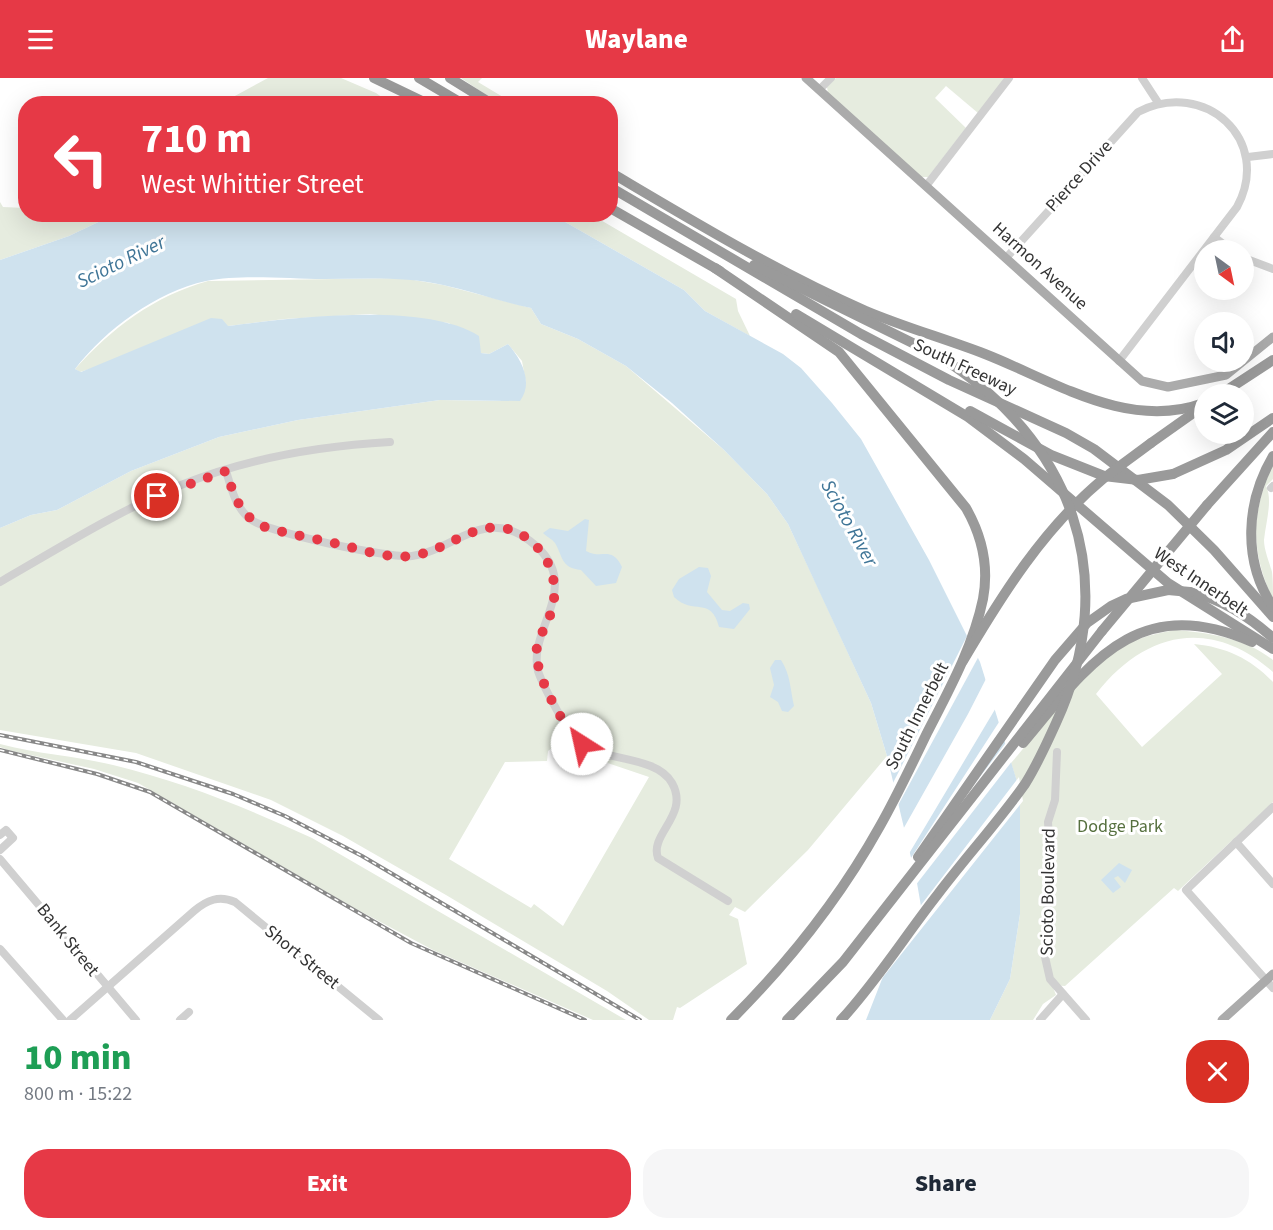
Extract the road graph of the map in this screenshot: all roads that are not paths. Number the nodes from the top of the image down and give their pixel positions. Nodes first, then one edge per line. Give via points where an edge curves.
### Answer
1 (374, 78) edge
2 (383, 78) edge
3 (418, 78) edge
4 (440, 78) edge
5 (450, 78) edge
6 (806, 78) edge
7 (831, 78) edge
8 (1010, 78) edge
9 (1142, 78) edge
10 (819, 90) junction
11 (471, 91) junction
12 (411, 96) edge
13 (414, 96) edge
14 (449, 96) edge
15 (479, 96) edge
16 (1157, 101) junction
17 (1273, 154) edge
18 (1248, 157) junction
19 (618, 176) edge
20 (926, 186) junction
21 (618, 192) edge
22 (650, 211) junction
23 (618, 213) edge
24 (1214, 237) junction
25 (1218, 240) edge
26 (1006, 258) junction
27 (1254, 262) edge
28 (715, 268) junction
29 (1273, 269) edge
30 (1273, 337) edge
31 (1273, 360) edge
32 (1119, 361) junction
33 (911, 381) junction
34 (1236, 384) edge
35 (1194, 406) edge
36 (1194, 411) edge
37 (1273, 417) edge
38 (1273, 432) edge
39 (390, 442) dead end
40 (1273, 456) edge
41 (226, 471) junction
42 (1087, 514) joint
43 (0, 582) edge
44 (1273, 607) edge
45 (1273, 617) edge
46 (1273, 638) edge
47 (1273, 649) edge
48 (1273, 655) edge
49 (963, 661) junction
50 (1057, 752) dead end
51 (978, 791) junction
52 (1273, 807) edge
53 (0, 835) edge
54 (1236, 842) junction
55 (0, 850) edge
56 (0, 859) edge
57 (1273, 884) edge
58 (728, 901) dead end
59 (885, 909) junction
60 (0, 949) edge
61 (1271, 981) edge
62 (107, 987) junction
63 (1063, 994) junction
64 (189, 1012) dead end
65 (377, 1019) edge
66 (63, 1020) edge
67 (70, 1020) edge
68 (136, 1020) edge
69 (180, 1020) edge
70 (731, 1020) edge
71 (787, 1020) edge
72 (841, 1020) edge
73 (1040, 1020) edge
74 (1086, 1020) edge
75 (1222, 1020) edge

1 - 12 highway
2 - 13 highway
3 - 14 highway
4 - 11 highway
5 - 11 highway
6 - 10 main road, Harmon Avenue
7 - 10 street
8 - 20 street
9 - 16 street
10 - 20 main road, Harmon Avenue
11 - 15 highway
16 - 18 street via 1185,98 1205,102 1221,111 1237,128
16 - 26 street, Pierce Drive via 1130,118
17 - 18 street
18 - 24 street via 1246,190
19 - 35 highway via 814,286 867,311 988,355 1094,401 1167,411
20 - 26 main road, Harmon Avenue
21 - 22 highway, South Freeway
22 - 45 highway, South Freeway via 861,334 1094,449 1168,505
22 - 72 highway, bridge via 939,356 978,382 1008,409 1043,454 1074,520 1084,568 1086,606 1082,646 1068,697 1026,783
23 - 28 highway, South Freeway
24 - 25 street
24 - 32 street
26 - 32 main road, Harmon Avenue
27 - 29 street
28 - 33 highway, South Freeway
28 - 49 highway, bridge via 839,352 966,508 980,538 985,562 983,600
30 - 32 main road, Harmon Avenue via 1226,375 1177,386 1158,387 1142,381
31 - 34 highway
33 - 37 highway, bridge via 1051,455 1104,476 1138,480 1173,474 1226,450
33 - 42 highway, South Freeway via 1024,459
36 - 49 highway, South Innerbelt, bridge via 1102,480 1042,542 1005,591
38 - 51 highway, bridge via 1102,631
39 - 41 street via 302,451
40 - 44 highway via 1253,504 1251,533 1256,571
41 - 43 street via 144,502
41 - 58 street via 241,509 250,519 270,529 396,557 422,554 484,528 508,530 531,542 547,562 555,586 552,610 537,648 538,671 547,688 582,744 651,766 669,778 677,802 658,846 658,858
42 - 47 highway, West Innerbelt via 1186,596
46 - 59 highway, bridge via 1235,609 1212,597 1190,592 1140,594 1111,606 1087,623 1055,660
48 - 51 highway via 1229,632 1198,626 1167,626 1128,638 1097,658
49 - 70 highway, South Innerbelt via 880,827 814,927
50 - 63 street, Scioto Boulevard via 1055,800 1048,822 1045,957 1050,979
51 - 59 highway
52 - 54 street
53 - 55 street via 6,830 13,838
54 - 57 street
54 - 61 street via 1186,890
56 - 62 street, Bank Street
59 - 71 highway via 833,974
60 - 66 street
61 - 75 main road
62 - 65 street, Short Street via 201,905 222,898 236,902
62 - 67 street
62 - 68 street, Bank Street
63 - 73 street
63 - 74 street, Scioto Boulevard
64 - 69 street

